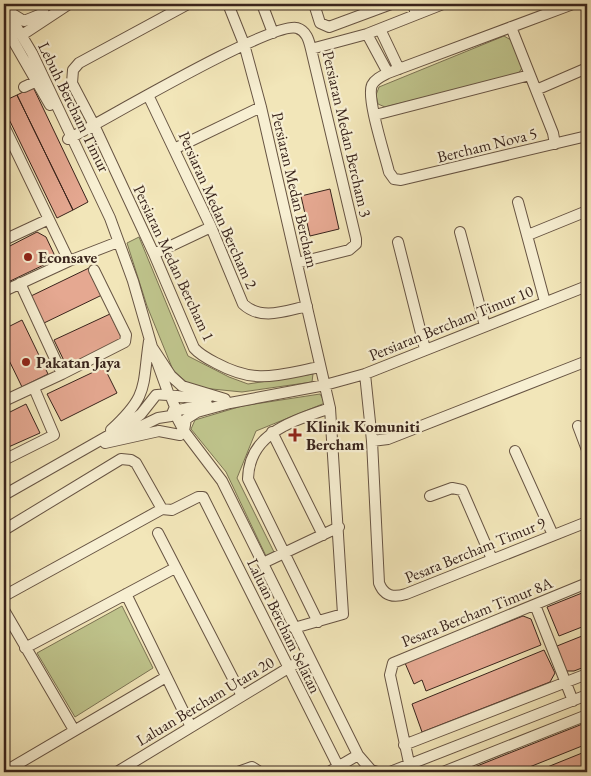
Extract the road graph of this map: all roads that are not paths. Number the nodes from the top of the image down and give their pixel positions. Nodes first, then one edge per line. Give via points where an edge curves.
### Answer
1 (59, 4) edge
2 (69, 4) edge
3 (188, 4) edge
4 (228, 4) edge
5 (262, 4) edge
6 (314, 4) edge
7 (391, 4) edge
8 (413, 4) edge
9 (443, 4) edge
10 (573, 4) edge
11 (5, 11) edge
12 (416, 14) junction
13 (47, 15) junction
14 (4, 25) edge
15 (511, 27) junction
16 (380, 29) junction
17 (20, 33) junction
18 (273, 33) junction
19 (367, 34) junction
20 (244, 44) junction
21 (311, 49) junction
22 (32, 52) junction
23 (29, 67) junction
24 (587, 68) edge
25 (399, 69) junction
26 (388, 73) junction
27 (530, 75) junction
28 (37, 81) junction
29 (24, 87) dead end
30 (536, 90) junction
31 (148, 95) junction
32 (261, 107) junction
33 (375, 115) junction
34 (94, 125) junction
35 (4, 126) edge
36 (587, 136) edge
37 (70, 138) junction
38 (555, 144) junction
39 (174, 149) junction
40 (518, 202) dead end
41 (587, 211) edge
42 (47, 220) junction
43 (211, 227) junction
44 (460, 232) dead end
45 (528, 235) junction
46 (4, 240) edge
47 (118, 242) junction
48 (398, 242) dead end
49 (154, 254) junction
50 (69, 261) junction
51 (296, 263) junction
52 (94, 270) dead end
53 (20, 283) junction
54 (587, 286) edge
55 (4, 291) edge
56 (545, 302) junction
57 (307, 306) junction
58 (485, 326) junction
59 (150, 345) junction
60 (425, 349) junction
61 (587, 361) edge
62 (320, 367) junction
63 (62, 374) junction
64 (365, 374) junction
65 (325, 385) junction
66 (34, 388) junction
67 (170, 396) junction
68 (4, 400) edge
69 (228, 401) junction
70 (150, 402) junction
71 (330, 408) junction
72 (174, 411) junction
73 (160, 418) junction
74 (578, 426) dead end
75 (272, 432) junction
76 (182, 433) junction
77 (372, 441) junction
78 (106, 443) junction
79 (94, 445) junction
80 (587, 450) edge
81 (515, 451) dead end
82 (4, 460) edge
83 (4, 495) edge
84 (430, 496) dead end
85 (4, 500) edge
86 (162, 509) junction
87 (587, 522) edge
88 (339, 527) junction
89 (4, 530) edge
90 (158, 533) dead end
91 (323, 535) junction
92 (553, 535) junction
93 (285, 553) junction
94 (492, 559) junction
95 (263, 564) junction
96 (175, 568) junction
97 (587, 583) edge
98 (126, 594) junction
99 (4, 596) edge
100 (536, 605) junction
101 (4, 610) edge
102 (318, 622) junction
103 (294, 628) junction
104 (25, 648) junction
105 (308, 656) junction
106 (288, 669) junction
107 (587, 674) edge
108 (166, 677) junction
109 (566, 682) junction
110 (587, 695) edge
111 (242, 696) junction
112 (573, 701) junction
113 (587, 715) edge
114 (191, 728) junction
115 (74, 730) junction
116 (404, 745) junction
117 (358, 755) junction
118 (410, 769) edge
119 (336, 770) edge
120 (4, 772) edge
121 (117, 772) edge
122 (238, 772) edge
123 (260, 772) edge
124 (377, 772) edge
125 (390, 772) edge
126 (443, 772) edge

1 - 13 street
2 - 13 street
3 - 34 street, Persiaran Medan Bercham 1 via 76,66 71,75 72,83
4 - 20 street, Persiaran Medan Bercham
5 - 18 street
6 - 7 street via 320,23 329,27
8 - 12 street
9 - 12 street
10 - 15 street
11 - 13 street via 24,21
11 - 17 street, Lebuh Bercham Timur
12 - 16 street
13 - 17 street
13 - 22 street via 34,36
14 - 23 street, Lebuh Bercham Timur
15 - 25 street
15 - 27 street
16 - 19 street
16 - 25 street
17 - 22 street, Lebuh Bercham Timur
17 - 23 street
18 - 20 street, Persiaran Medan Bercham 3
18 - 21 street, Persiaran Medan Bercham 3 via 299,28 306,34
19 - 21 street
19 - 26 street
20 - 31 street, Persiaran Medan Bercham 3
20 - 32 street, Persiaran Medan Bercham
21 - 51 street, Persiaran Medan Bercham 3 via 356,244 350,250
22 - 37 street, Lebuh Bercham Timur
23 - 28 street, Lebuh Bercham Timur
24 - 30 street
25 - 26 street
26 - 33 street via 372,86 371,104
27 - 30 street
27 - 33 street
28 - 29 street
28 - 37 street, Lebuh Bercham Timur
30 - 38 street
31 - 34 street, Persiaran Medan Bercham 3
31 - 39 street, Persiaran Medan Bercham 2
32 - 39 street
32 - 51 street, Persiaran Medan Bercham
33 - 38 street, Bercham Nova 5 via 389,172 394,179 444,171
34 - 37 street, Persiaran Medan Bercham 3
34 - 49 street, Persiaran Medan Bercham 1
35 - 42 street
36 - 38 street, Bercham Nova 5
37 - 47 street, Lebuh Bercham Timur
39 - 43 street, Persiaran Medan Bercham 2
40 - 45 street
41 - 45 street
42 - 46 street
42 - 50 street
43 - 49 street
43 - 57 street, Persiaran Medan Bercham 2 via 243,304 250,310 266,314
44 - 58 street
45 - 56 street
47 - 50 street
47 - 59 street, Lebuh Bercham Timur via 133,281
48 - 60 street
49 - 62 street, Persiaran Medan Bercham 1 via 194,348 202,355 225,368 252,377
50 - 53 street
51 - 57 street, Persiaran Medan Bercham
52 - 63 street via 126,340
53 - 55 street
53 - 63 street
54 - 56 street, Persiaran Bercham Timur 10
56 - 58 street, Persiaran Bercham Timur 10
57 - 62 street, Persiaran Medan Bercham
58 - 60 street, Persiaran Bercham Timur 10
59 - 67 street
59 - 69 street via 171,376 182,386
59 - 70 street
59 - 79 street via 139,400
60 - 64 street, Persiaran Bercham Timur 10
61 - 77 street via 388,439
62 - 65 street, Persiaran Medan Bercham
63 - 66 street
64 - 65 street, Persiaran Bercham Timur 10
64 - 77 street, Pesara Bercham Timur 9
65 - 69 street, Persiaran Bercham Timur 10
65 - 71 street, Persiaran Medan Bercham
66 - 68 street
66 - 82 street via 54,435
67 - 69 street
67 - 70 street via 160,394
67 - 72 street via 175,403
69 - 72 street
69 - 76 street via 192,414 186,419
70 - 73 street via 152,412
70 - 79 street via 135,419
71 - 75 street
71 - 88 street, Persiaran Medan Bercham
72 - 73 street
72 - 76 street
73 - 76 street
73 - 78 street
74 - 80 street
75 - 91 street
75 - 93 street via 251,461 248,478
76 - 78 street via 159,431
76 - 95 street via 222,481
77 - 94 street, Pesara Bercham Timur 9 via 379,577 385,593 399,596
78 - 85 street
79 - 83 street
81 - 92 street
84 - 94 street via 452,488 462,490
86 - 89 street via 136,463 121,459
86 - 99 street
86 - 106 street, Laluan Bercham Selatan via 172,510 198,496 204,499
87 - 92 street, Pesara Bercham Timur 9
88 - 91 street
88 - 102 street, Persiaran Medan Bercham via 343,614
90 - 96 street
91 - 93 street
92 - 94 street, Pesara Bercham Timur 9
93 - 95 street
93 - 102 street
95 - 103 street
96 - 98 street
96 - 111 street
97 - 100 street, Pesara Bercham Timur 8A
98 - 104 street
98 - 108 street
100 - 109 street
100 - 116 street, Pesara Bercham Timur 8A via 393,663 390,676
101 - 104 street
102 - 103 street
103 - 105 street
104 - 115 street
105 - 106 street, Laluan Bercham Utara 20
105 - 117 street
106 - 111 street, Laluan Bercham Utara 20
106 - 119 street, Laluan Bercham Selatan
107 - 109 street
108 - 114 street
108 - 115 street
109 - 112 street
109 - 116 street
110 - 112 street
111 - 114 street, Laluan Bercham Utara 20
112 - 118 street
113 - 126 street
114 - 121 street, Laluan Bercham Utara 20
115 - 120 street
116 - 118 street, Pesara Bercham Timur 8A
117 - 119 street
117 - 124 street via 365,765
118 - 125 street
122 - 123 street via 252,767

